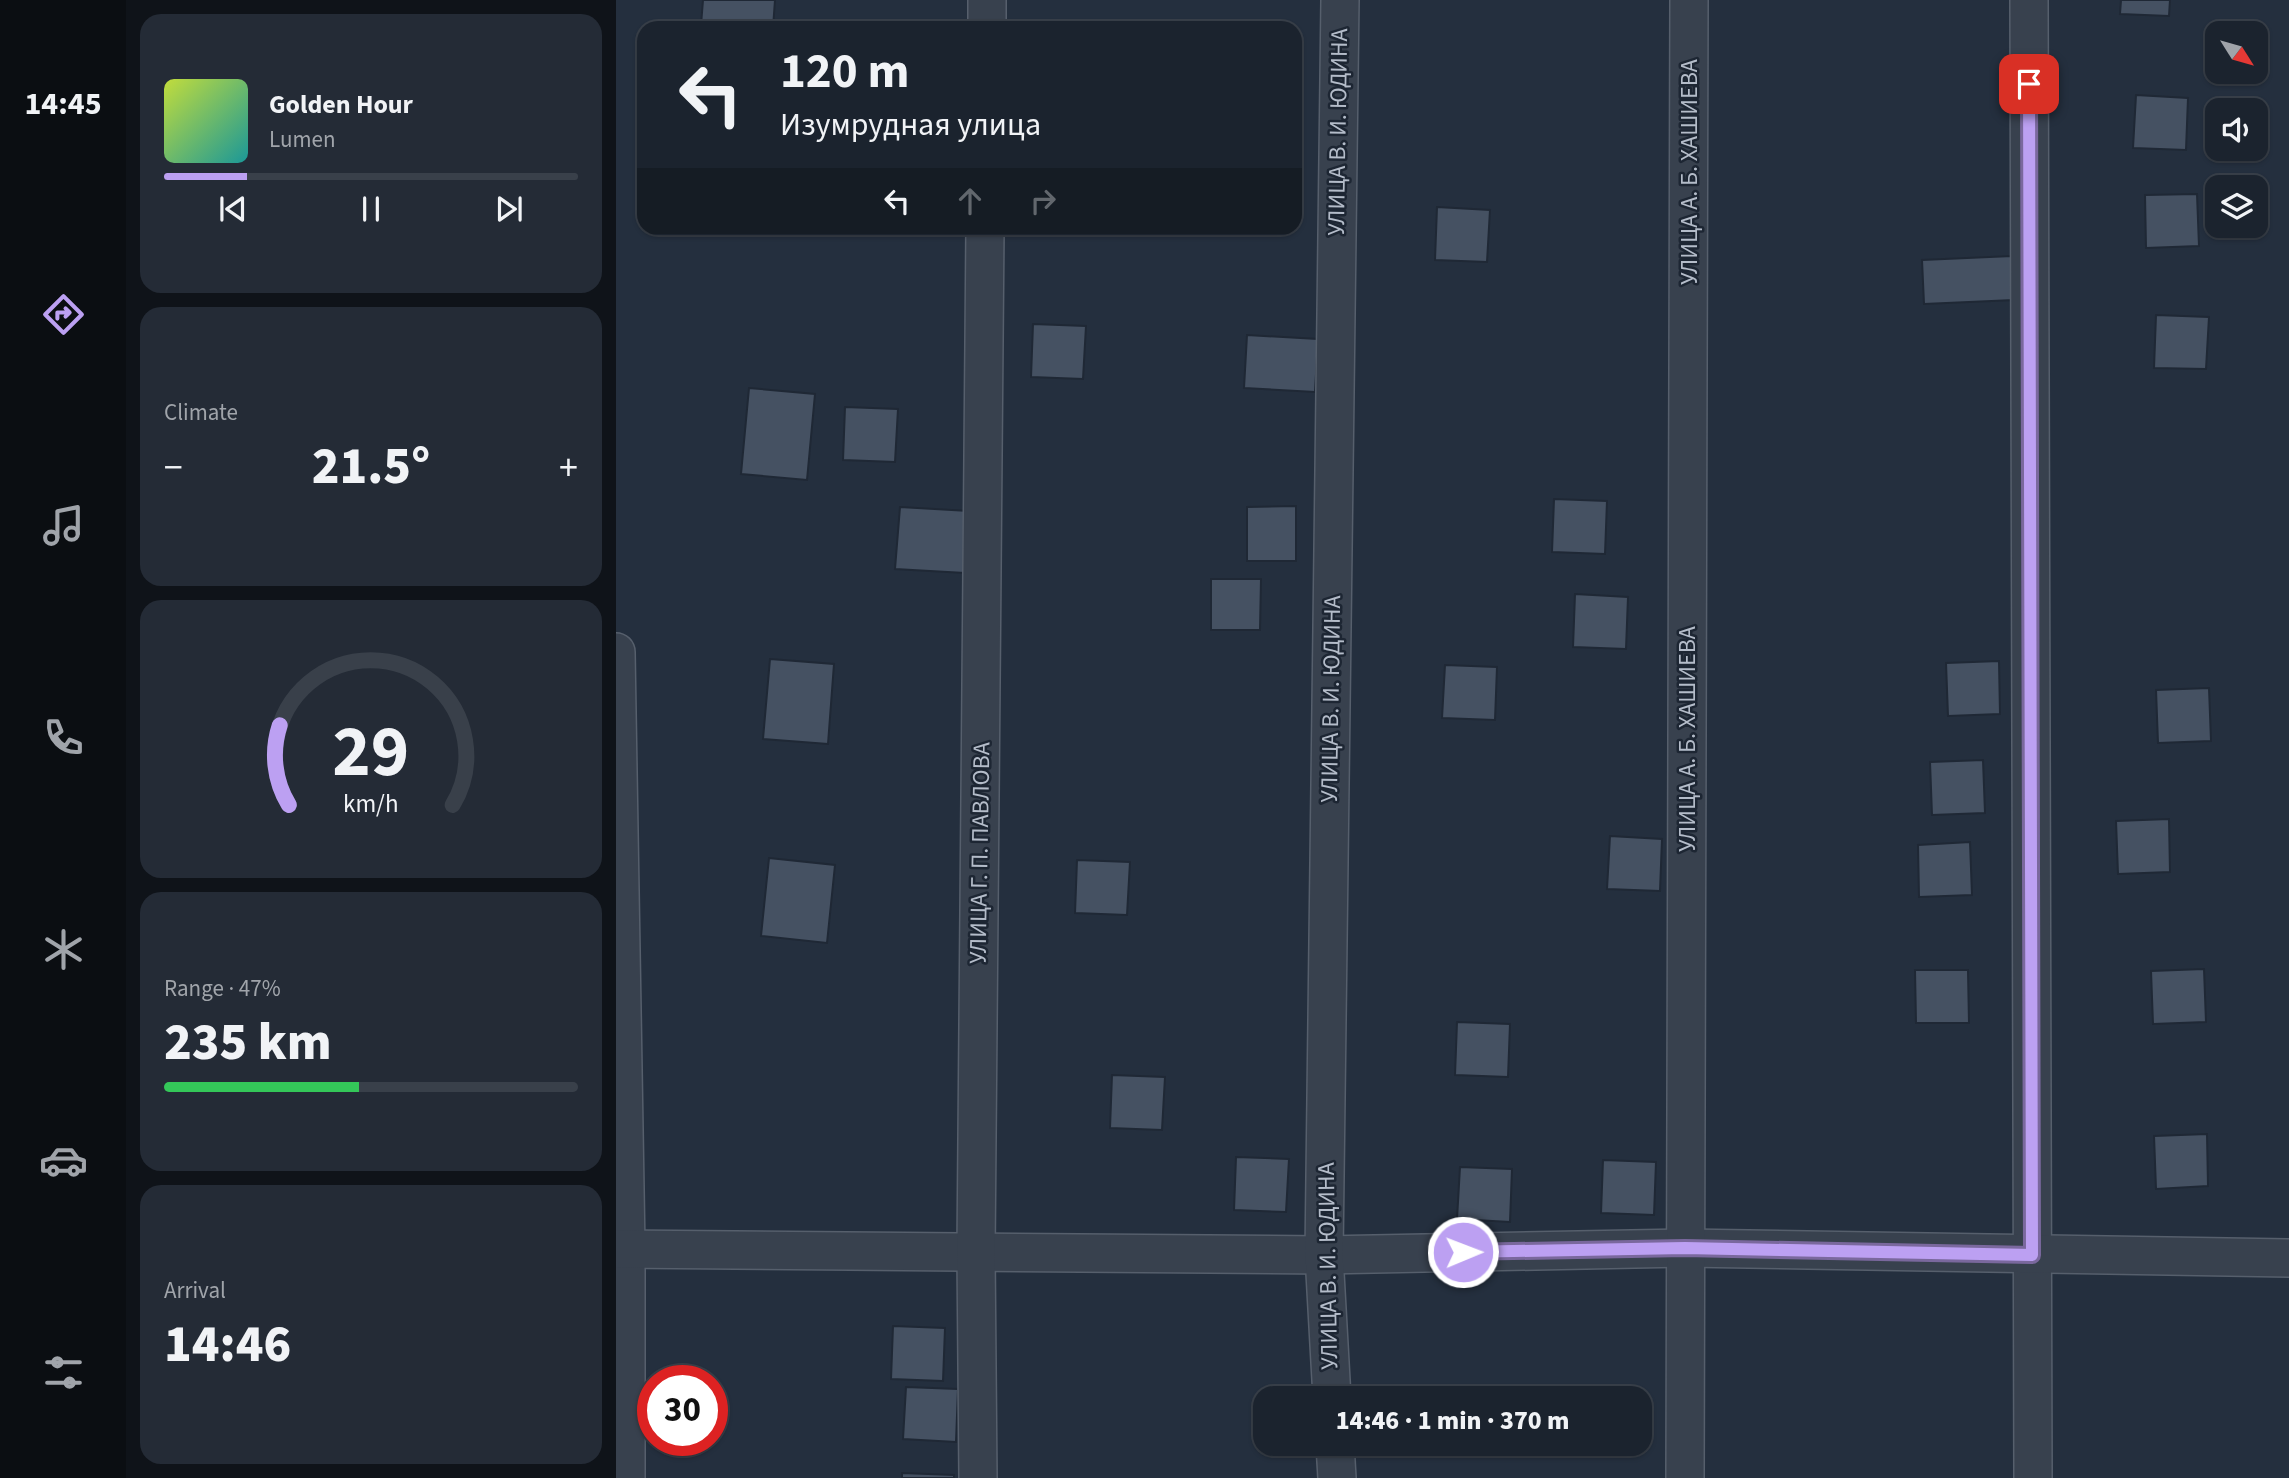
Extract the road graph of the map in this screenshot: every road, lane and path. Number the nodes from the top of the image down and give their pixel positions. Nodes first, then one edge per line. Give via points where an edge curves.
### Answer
1 (987, 0) edge
2 (1340, 0) edge
3 (1689, 0) edge
4 (2029, 0) edge
5 (987, 21) edge
6 (985, 235) edge
7 (616, 652) edge
8 (621, 1248) edge
9 (1685, 1248) junction
10 (976, 1252) junction
11 (1324, 1255) junction
12 (2032, 1255) junction
13 (2289, 1258) edge
14 (1331, 1386) edge
15 (1336, 1456) edge
16 (626, 1478) edge
17 (978, 1478) edge
18 (1337, 1478) edge
19 (1685, 1478) edge
20 (2034, 1478) edge

1 - 5 street
2 - 11 street, УЛИЦА В. И. ЮДИНА
3 - 9 street, УЛИЦА А. Б. ХАШИЕВА
4 - 12 street
6 - 10 street, УЛИЦА Г. П. ПАВЛОВА
7 - 8 street
8 - 10 street
8 - 16 street
9 - 11 street
9 - 12 street
9 - 19 street, УЛИЦА А. Б. ХАШИЕВА
10 - 11 street
10 - 17 street, УЛИЦА Г. П. ПАВЛОВА
11 - 14 street, УЛИЦА В. И. ЮДИНА
12 - 13 street
12 - 20 street
15 - 18 street

